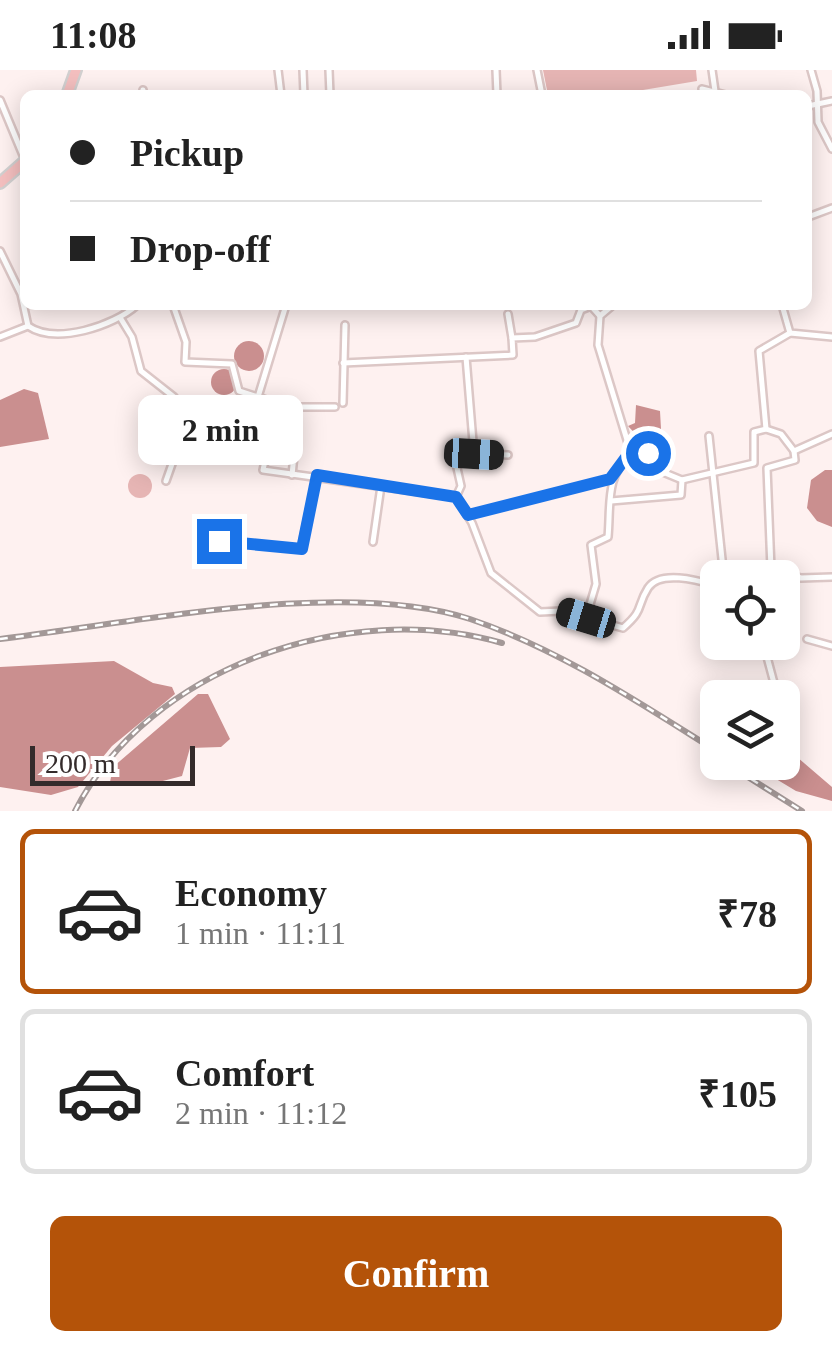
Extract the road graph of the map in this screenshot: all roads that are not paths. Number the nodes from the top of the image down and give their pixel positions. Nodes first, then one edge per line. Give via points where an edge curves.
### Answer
1 (811, 70) edge
2 (0, 100) edge
3 (832, 101) edge
4 (817, 104) junction
5 (812, 105) edge
6 (20, 148) edge
7 (832, 149) edge
8 (20, 165) edge
9 (0, 183) edge
10 (0, 251) edge
11 (20, 292) edge
12 (24, 310) edge
13 (131, 310) edge
14 (175, 310) edge
15 (284, 310) edge
16 (581, 310) edge
17 (595, 310) edge
18 (607, 310) edge
19 (783, 310) edge
20 (508, 314) dead end
21 (600, 316) junction
22 (121, 319) junction
23 (344, 324) dead end
24 (28, 326) junction
25 (790, 333) junction
26 (0, 337) edge
27 (832, 337) edge
28 (512, 338) junction
29 (466, 357) junction
30 (343, 362) junction
31 (258, 397) junction
32 (343, 403) dead end
33 (335, 406) dead end
34 (285, 407) junction
35 (766, 430) junction
36 (832, 434) edge
37 (296, 436) dead end
38 (709, 436) dead end
39 (794, 451) junction
40 (630, 452) junction
41 (474, 454) junction
42 (508, 455) dead end
43 (714, 470) junction
44 (292, 475) junction
45 (317, 475) junction
46 (610, 479) junction
47 (682, 480) junction
48 (166, 481) dead end
49 (381, 486) junction
50 (456, 497) junction
51 (611, 501) junction
52 (468, 515) junction
53 (219, 541) dead end
54 (374, 542) dead end
55 (722, 560) edge
56 (771, 560) edge
57 (800, 577) edge
58 (832, 578) edge
59 (700, 581) edge
60 (586, 618) junction
61 (807, 638) dead end
62 (832, 646) edge

1 - 4 street
2 - 6 street
3 - 4 street
4 - 5 street
4 - 7 street
8 - 9 main road
10 - 11 street
12 - 24 street
13 - 22 street
14 - 31 street via 185,362 232,364 238,391
15 - 31 street
16 - 28 street via 576,322
17 - 21 street
18 - 21 street
19 - 25 street
20 - 28 street
21 - 40 street via 598,344
22 - 24 street via 100,328 38,333
22 - 48 street via 141,371 174,397 178,447
23 - 30 street
24 - 26 street
25 - 27 street
25 - 35 street via 759,351
28 - 29 street via 513,355
29 - 30 street
29 - 41 street
30 - 32 street
31 - 34 street
33 - 34 street
34 - 44 street via 263,470
35 - 39 street via 782,434
35 - 43 street via 754,432 754,464
36 - 39 street
37 - 44 street
38 - 43 street
39 - 56 street via 796,460 766,468
40 - 46 street
40 - 47 street via 648,453 665,473
41 - 42 street
41 - 50 street via 455,459 461,486
43 - 47 street
43 - 55 street
44 - 45 street
45 - 49 street
45 - 53 street via 302,549
46 - 51 street
46 - 52 street
47 - 51 street via 681,495
49 - 50 street
49 - 54 street
50 - 52 street
51 - 60 street via 608,537 591,545 596,584
52 - 60 street via 484,564 514,594 540,612
57 - 58 street
59 - 60 street via 658,580 622,628
61 - 62 street

